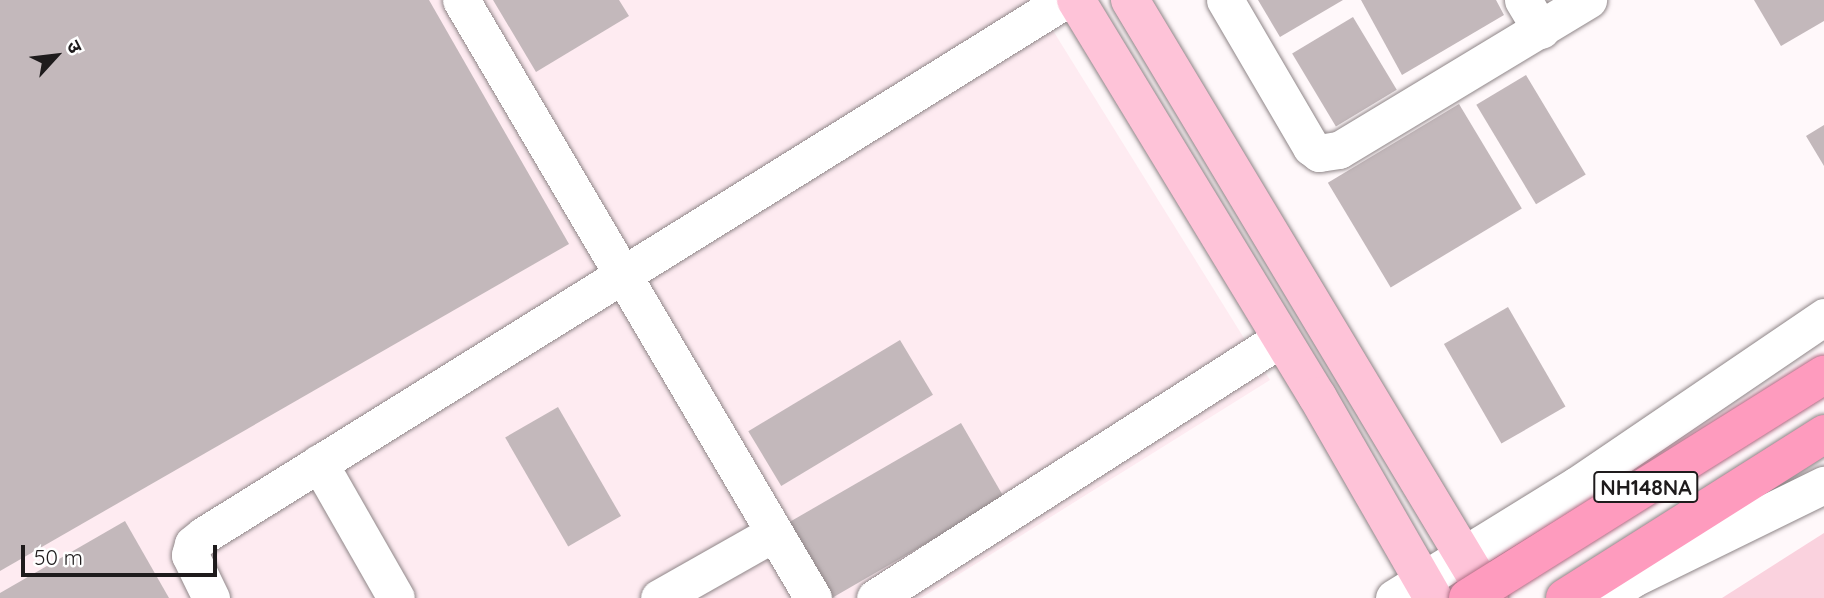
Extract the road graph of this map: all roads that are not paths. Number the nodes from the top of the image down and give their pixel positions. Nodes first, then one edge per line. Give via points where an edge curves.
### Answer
1 (461, 0) edge
2 (1065, 0) edge
3 (1076, 0) edge
4 (1130, 0) edge
5 (1225, 0) edge
6 (1588, 0) edge
7 (1532, 15) edge
8 (624, 274) junction
9 (1824, 317) edge
10 (1281, 338) junction
11 (1824, 375) edge
12 (1824, 434) edge
13 (319, 463) junction
14 (1824, 485) edge
15 (774, 533) junction
16 (1461, 554) junction
17 (1416, 592) edge
18 (211, 598) edge
19 (396, 598) edge
20 (659, 598) edge
21 (813, 598) edge
22 (876, 598) edge
23 (1468, 598) edge
24 (1489, 598) edge
25 (1565, 598) edge
26 (1604, 598) edge

1 - 8 street
2 - 8 street
3 - 10 main road
4 - 16 main road
5 - 7 street via 1319,153 1339,150
6 - 7 street
8 - 13 street
8 - 15 street
9 - 16 street via 1577,485
10 - 17 main road
10 - 22 street
11 - 23 highway, NH148NA, bridge
12 - 25 highway, NH148NA
13 - 18 street via 193,544 190,555
13 - 19 street
14 - 26 street via 1634,578
15 - 20 street
15 - 21 street
16 - 17 street
16 - 24 main road

